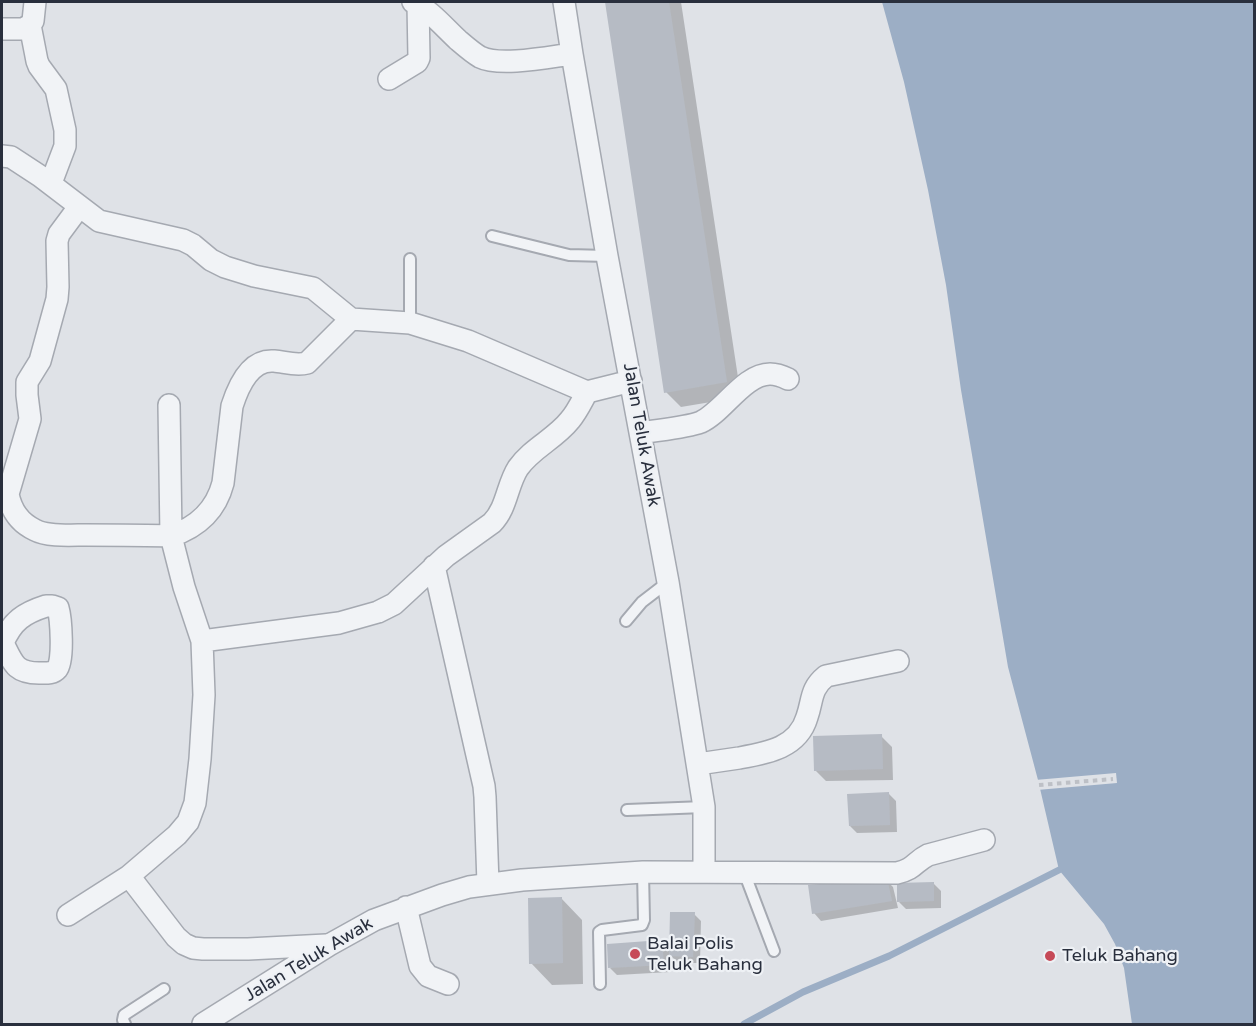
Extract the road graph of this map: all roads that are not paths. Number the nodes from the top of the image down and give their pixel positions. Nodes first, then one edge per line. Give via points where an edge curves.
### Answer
1 (35, 2) edge
2 (564, 2) edge
3 (415, 3) edge
4 (30, 25) junction
5 (2, 29) edge
6 (572, 54) junction
7 (389, 79) dead end
8 (2, 156) edge
9 (51, 183) junction
10 (79, 207) junction
11 (492, 236) dead end
12 (607, 256) junction
13 (410, 259) dead end
14 (351, 319) junction
15 (410, 323) junction
16 (788, 378) dead end
17 (631, 381) junction
18 (587, 392) junction
19 (169, 405) dead end
20 (640, 433) junction
21 (5, 494) edge
22 (171, 536) junction
23 (434, 566) junction
24 (668, 582) junction
25 (626, 621) dead end
26 (202, 641) junction
27 (898, 661) dead end
28 (698, 764) junction
29 (704, 807) junction
30 (627, 810) dead end
31 (984, 840) dead end
32 (704, 871) junction
33 (744, 871) junction
34 (643, 872) junction
35 (129, 876) junction
36 (488, 884) junction
37 (406, 907) junction
38 (68, 915) dead end
39 (329, 945) junction
40 (774, 951) dead end
41 (448, 984) dead end
42 (600, 984) dead end
43 (164, 989) dead end
44 (125, 1024) edge
45 (203, 1024) edge

1 - 4 street
2 - 6 street, Jalan Teluk Awak
3 - 6 street via 479,57 500,62
3 - 7 street via 419,58
4 - 5 street
4 - 9 street via 37,61 56,89 66,130 65,146
6 - 12 street, Jalan Teluk Awak
8 - 9 street via 12,158
9 - 10 street
10 - 14 street via 99,222 183,240 225,267 313,288
10 - 21 street via 57,241 57,299 40,361 27,382 30,419
11 - 12 lane via 569,255
12 - 17 street, Jalan Teluk Awak
13 - 15 lane
14 - 15 street
14 - 22 street via 307,363 266,361 243,378 230,418 223,483 216,504 186,531
15 - 18 street via 468,341
16 - 20 street via 765,374 745,385 701,422
17 - 18 street
17 - 20 street, Jalan Teluk Awak
18 - 23 street via 571,419 517,470 498,517
19 - 22 street
20 - 24 street, Jalan Teluk Awak
21 - 22 street via 16,514 37,531 59,535
22 - 26 street
23 - 26 street via 394,604 361,618
23 - 36 street via 484,786
24 - 25 lane via 642,602
24 - 28 street, Jalan Teluk Awak
26 - 35 street via 204,695 195,803 188,822 177,835
27 - 28 street via 826,676 815,687 801,731 782,748
28 - 29 street, Jalan Teluk Awak
29 - 30 lane
29 - 32 street, Jalan Teluk Awak
31 - 33 street, Jalan Teluk Awak via 928,855 897,873
32 - 33 street, Jalan Teluk Awak
32 - 34 street, Jalan Teluk Awak
33 - 40 lane
34 - 36 street, Jalan Teluk Awak
34 - 42 lane via 642,925 599,932
35 - 38 street
35 - 39 street via 176,937 192,948
36 - 37 street, Jalan Teluk Awak
37 - 39 street, Jalan Teluk Awak
37 - 41 street via 420,966 428,976
39 - 45 street, Jalan Teluk Awak
43 - 44 lane via 124,1015

